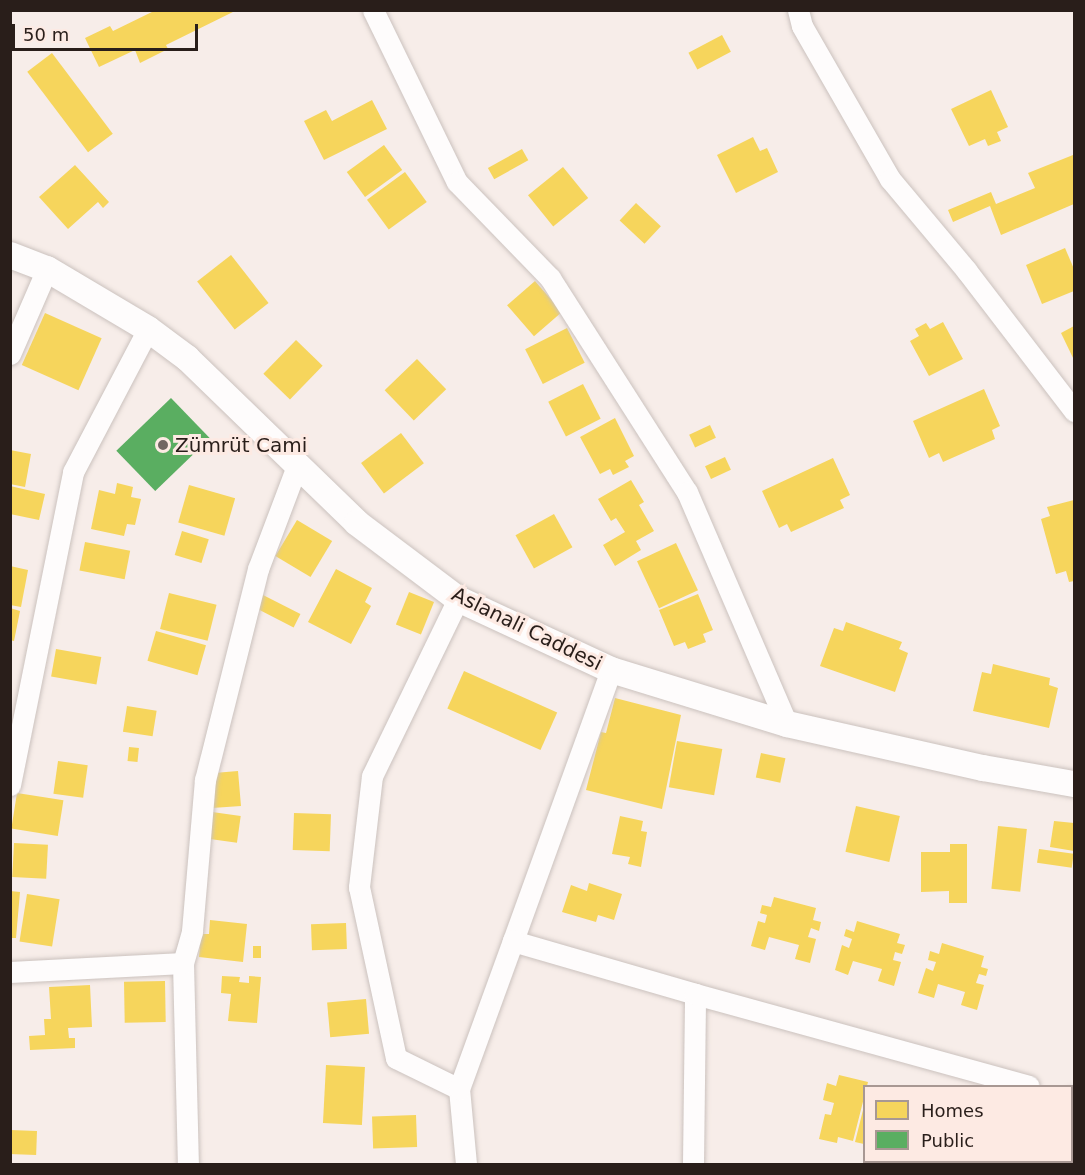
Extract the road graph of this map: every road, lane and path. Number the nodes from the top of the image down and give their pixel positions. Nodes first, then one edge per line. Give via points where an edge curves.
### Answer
1 (373, 10) edge
2 (798, 10) edge
3 (10, 255) edge
4 (47, 269) junction
5 (148, 329) junction
6 (10, 354) edge
7 (1074, 411) edge
8 (297, 466) junction
9 (458, 599) junction
10 (611, 670) junction
11 (787, 724) junction
12 (1074, 784) edge
13 (10, 785) edge
14 (513, 941) junction
15 (183, 963) junction
16 (10, 972) edge
17 (695, 994) junction
18 (1025, 1085) edge
19 (459, 1089) junction
20 (188, 1164) edge
21 (466, 1164) edge
22 (693, 1164) edge

1 - 11 street via 457,183 550,278 687,492
2 - 7 street via 802,26 890,179
3 - 4 street, Aslanali Caddesi
4 - 5 street, Aslanali Caddesi
4 - 6 street
5 - 8 street, Aslanali Caddesi via 187,358
5 - 13 street via 73,472
8 - 9 street, Aslanali Caddesi via 357,523
8 - 15 street via 258,569 205,780 192,931
9 - 10 street, Aslanali Caddesi
9 - 19 street via 372,776 359,887 396,1058
10 - 11 street, Aslanali Caddesi
10 - 14 street
11 - 12 street, Aslanali Caddesi
14 - 17 street
14 - 19 street
15 - 16 street
15 - 20 street
17 - 18 street
17 - 22 street
19 - 21 street

